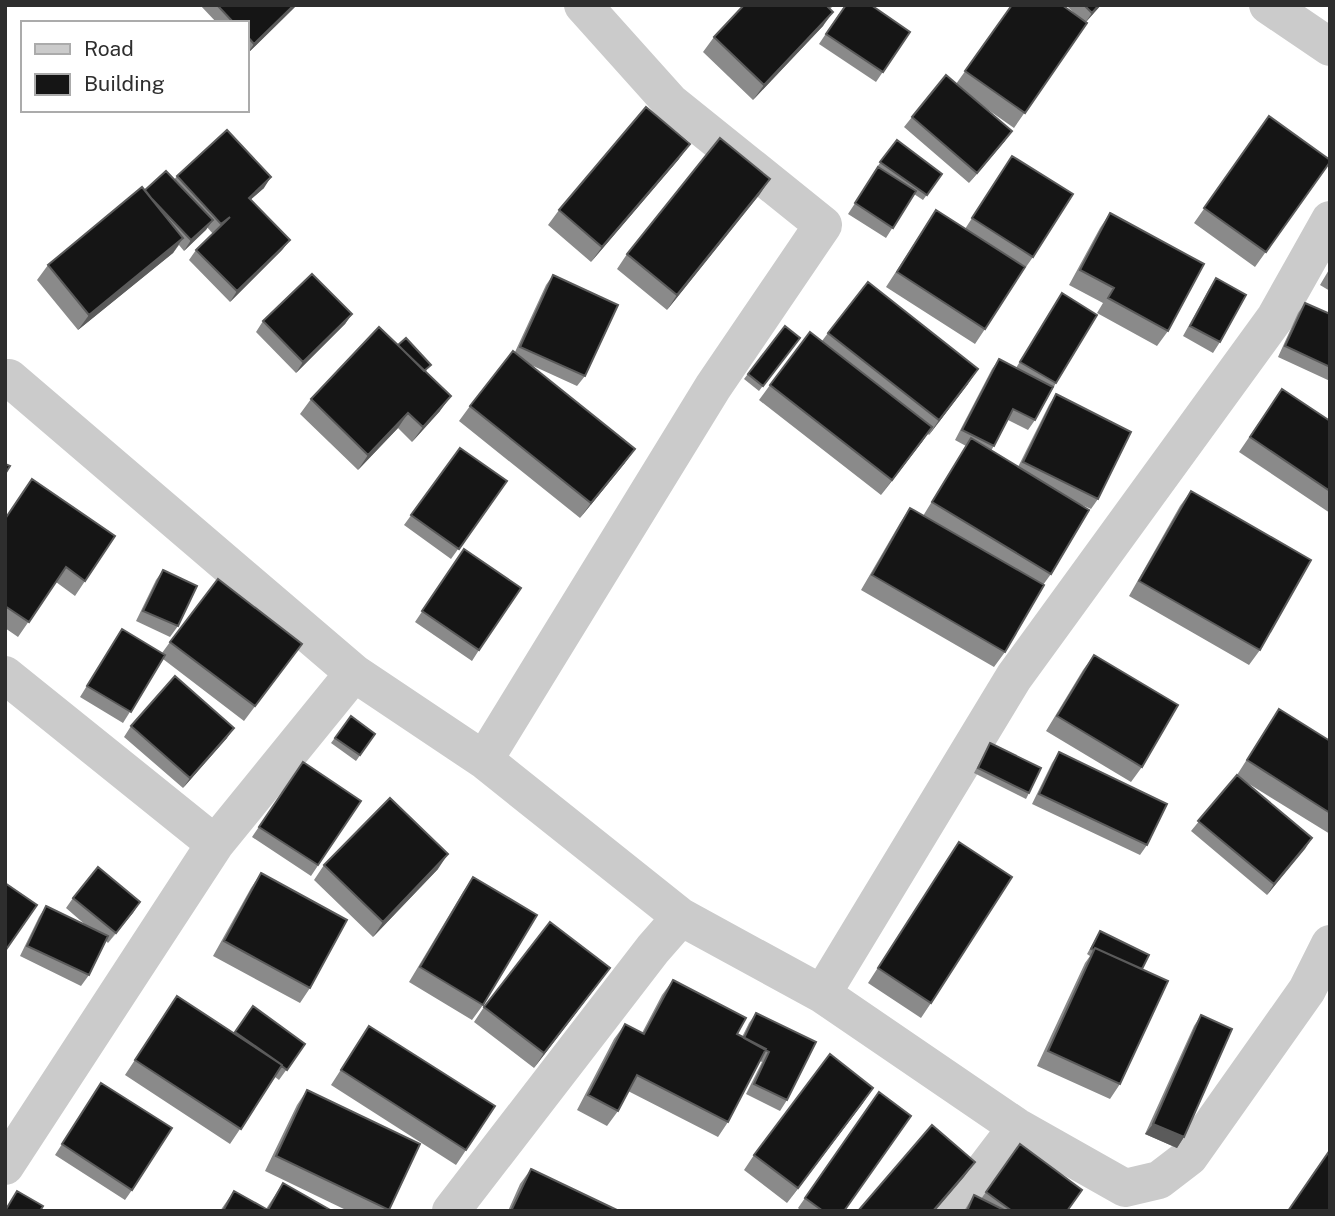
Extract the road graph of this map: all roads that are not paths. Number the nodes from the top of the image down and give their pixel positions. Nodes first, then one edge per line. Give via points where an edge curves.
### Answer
1 (583, 5) edge
2 (1268, 5) edge
3 (1330, 47) edge
4 (1330, 220) edge
5 (9, 378) dead end
6 (354, 673) junction
7 (5, 675) edge
8 (484, 760) junction
9 (215, 844) junction
10 (681, 917) junction
11 (1330, 944) edge
12 (822, 994) junction
13 (1319, 998) edge
14 (1017, 1127) junction
15 (5, 1166) edge
16 (1121, 1199) edge
17 (451, 1211) edge
18 (953, 1211) edge

1 - 8 street via 670,102 823,225 713,387
2 - 3 street
4 - 12 street via 1275,318 1014,677
5 - 6 street
6 - 8 street
6 - 9 street
7 - 9 street
8 - 10 street
9 - 15 street
10 - 12 street
10 - 17 street
11 - 13 street
12 - 14 street
13 - 16 street via 1189,1157 1159,1180
14 - 16 street
14 - 18 street

